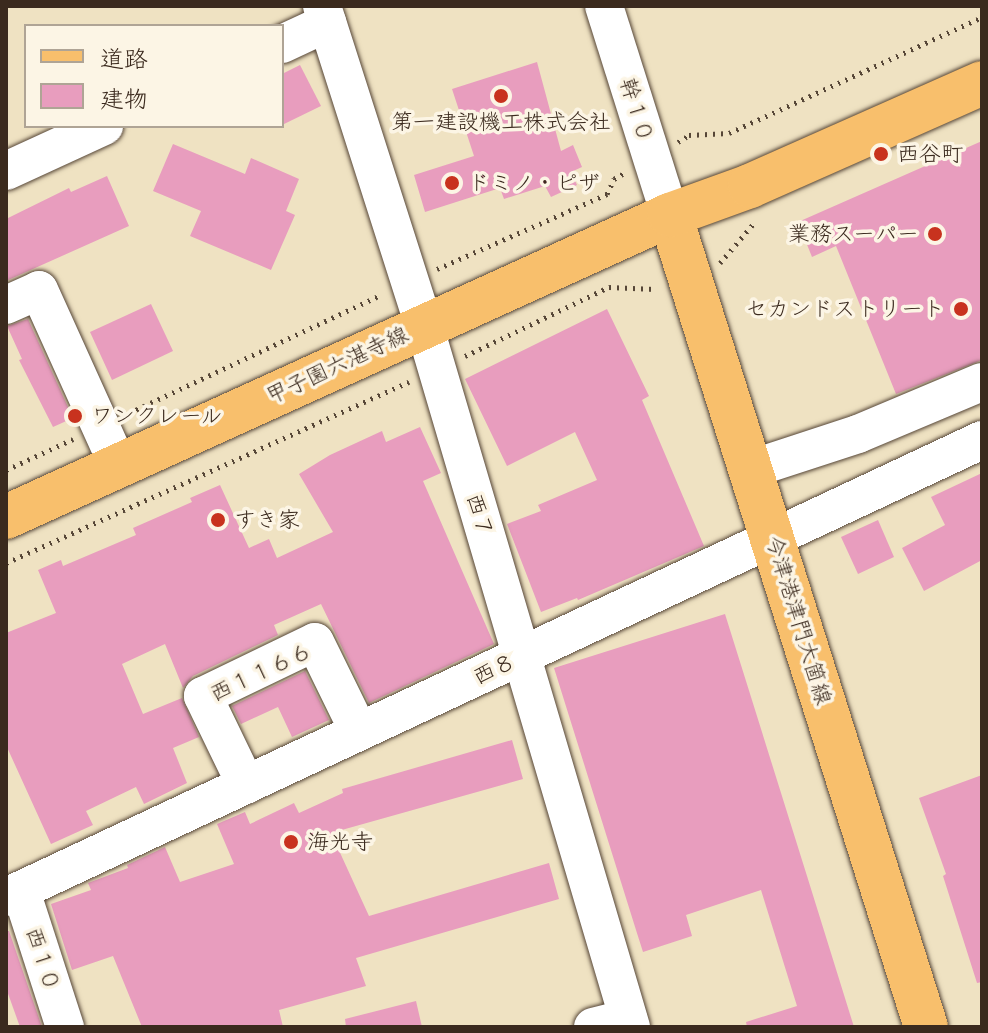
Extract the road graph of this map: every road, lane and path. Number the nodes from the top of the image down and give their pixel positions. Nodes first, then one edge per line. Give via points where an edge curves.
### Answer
1 (604, 6) edge
2 (325, 15) edge
3 (982, 17) edge
4 (284, 43) edge
5 (982, 53) edge
6 (982, 83) edge
7 (100, 128) edge
8 (652, 157) junction
9 (6, 171) edge
10 (761, 214) dead end
11 (670, 215) junction
12 (689, 274) junction
13 (408, 282) junction
14 (6, 305) edge
15 (424, 325) junction
16 (437, 369) junction
17 (982, 382) edge
18 (100, 426) junction
19 (858, 434) junction
20 (982, 440) edge
21 (118, 465) junction
22 (751, 469) junction
23 (6, 470) edge
24 (880, 487) junction
25 (6, 517) edge
26 (774, 538) junction
27 (6, 563) edge
28 (522, 655) junction
29 (359, 732) junction
30 (246, 785) junction
31 (13, 894) edge
32 (617, 1024) edge
33 (65, 1027) edge
34 (926, 1027) edge

1 - 8 street, 幹１０
2 - 4 street
2 - 13 street, 西７
3 - 8 path via 729,133 689,135
5 - 11 main road, 甲子園六湛寺線 via 740,160
6 - 11 main road, 甲子園六湛寺線 via 750,186
7 - 9 street
8 - 11 street, 幹１０
8 - 13 path via 614,179 607,194
10 - 12 path via 723,262
11 - 12 main road, 今津港津門大箇線
11 - 15 main road, 甲子園六湛寺線
12 - 16 path via 654,290 609,287
12 - 22 main road, 今津港津門大箇線
13 - 15 street, 西７
13 - 18 path
14 - 18 street via 39,290
15 - 16 street, 西７
15 - 21 main road, 甲子園六湛寺線
16 - 27 path
16 - 28 street, 西７
17 - 19 street
18 - 21 street
18 - 23 path
19 - 22 street
19 - 24 street
20 - 24 street, 西８
21 - 25 main road, 甲子園六湛寺線
22 - 26 main road, 今津港津門大箇線
24 - 26 street, 西８
26 - 28 street, 西８
26 - 34 main road, 今津港津門大箇線
28 - 29 street, 西８
28 - 32 street, 西７
29 - 30 street, 西８
29 - 30 street, 西１１６６ via 315,642 203,696
30 - 31 street, 西８
31 - 33 street, 西１０

